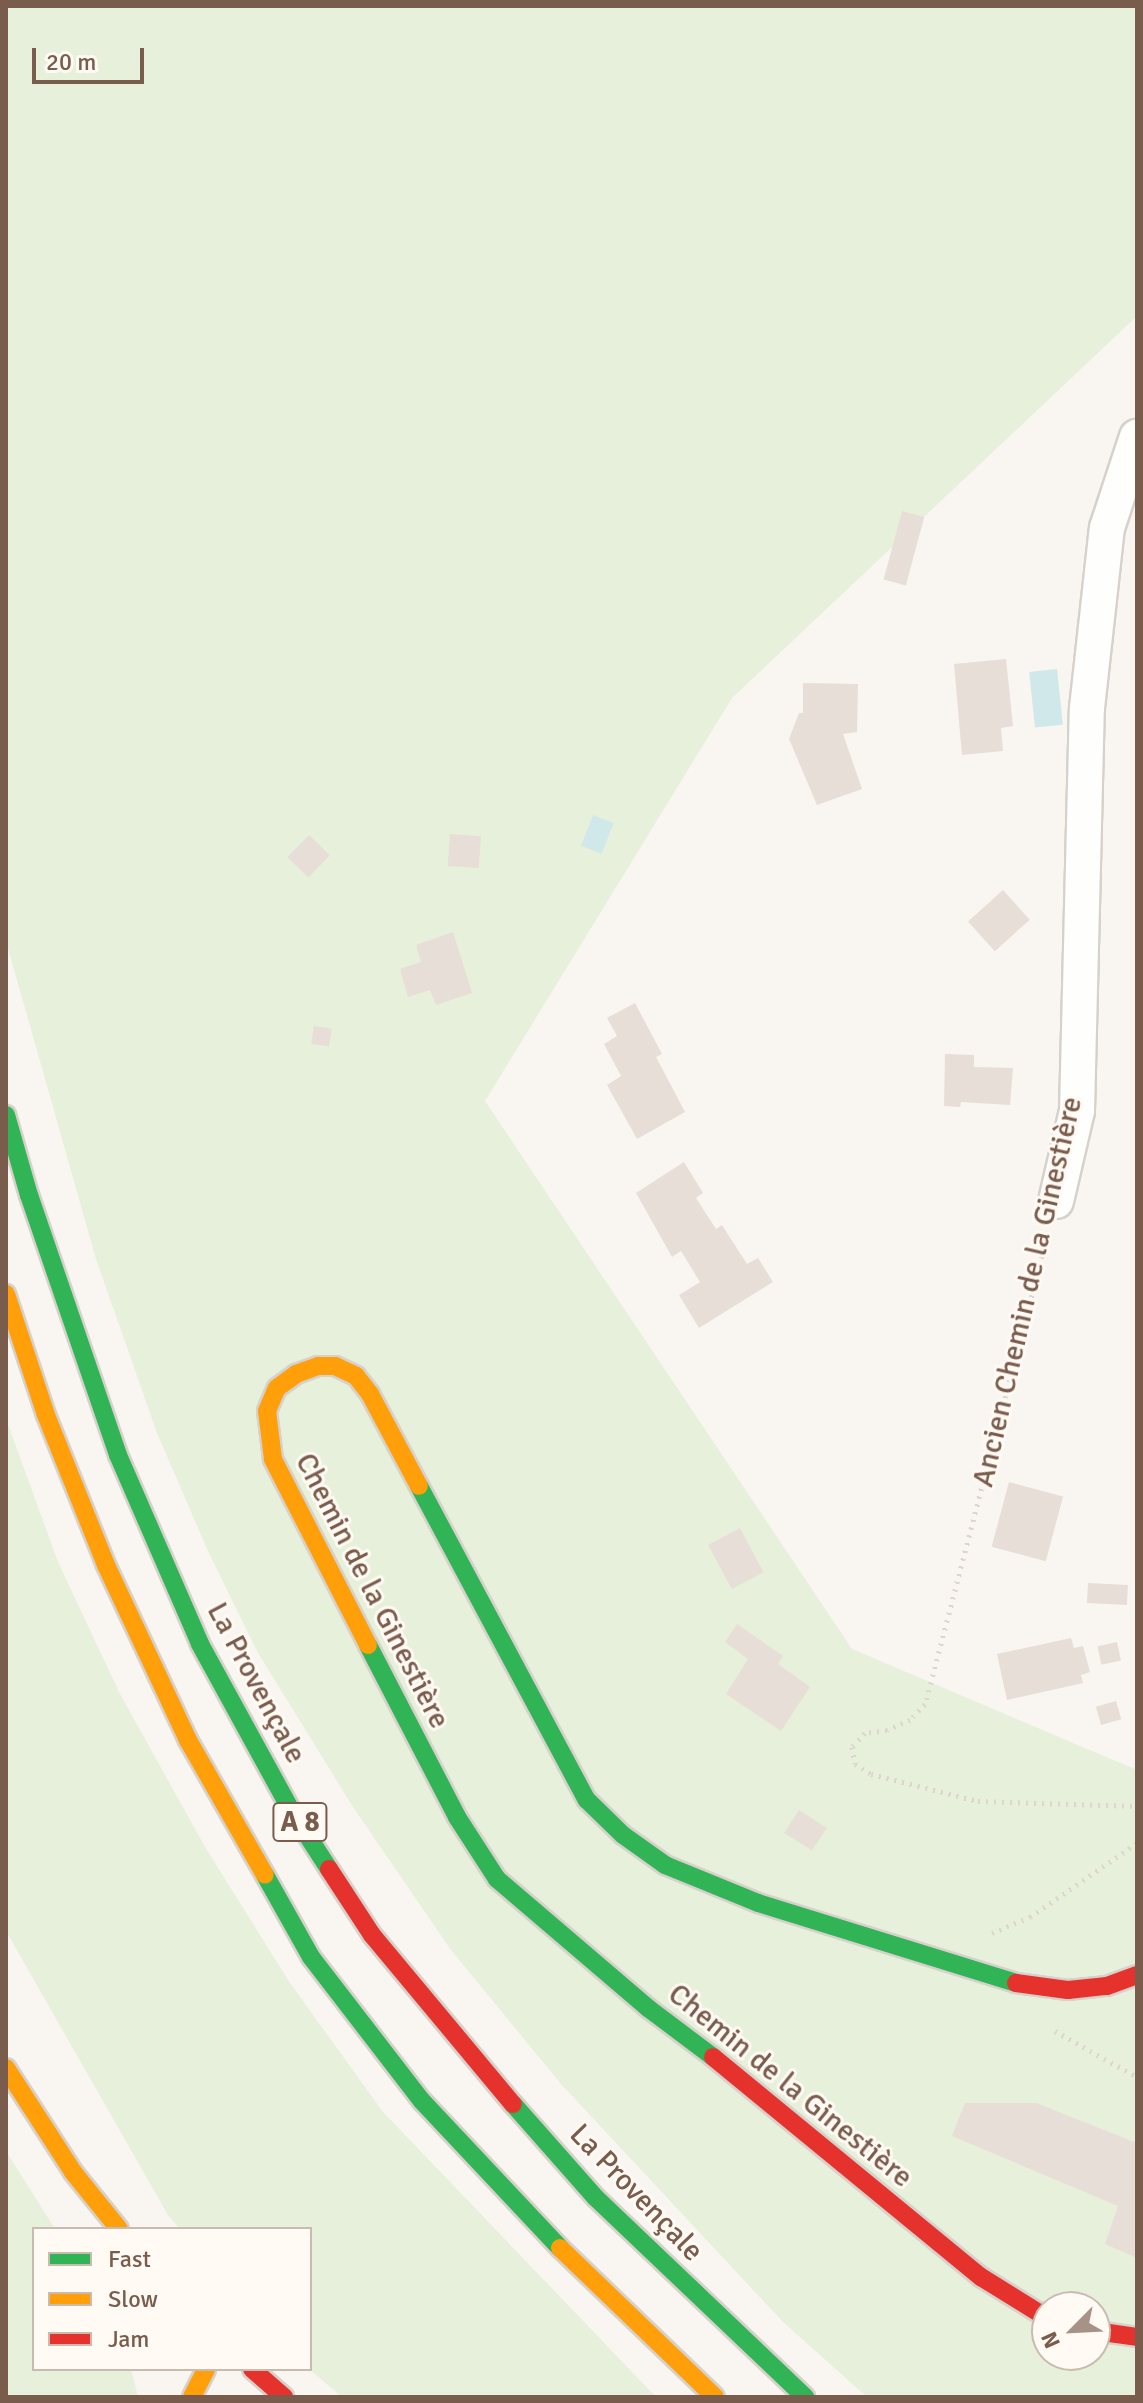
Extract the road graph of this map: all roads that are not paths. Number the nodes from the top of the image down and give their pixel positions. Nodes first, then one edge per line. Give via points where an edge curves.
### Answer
1 (1137, 437) edge
2 (6, 1115) edge
3 (1056, 1201) road end
4 (6, 1294) edge
5 (1137, 1975) edge
6 (6, 2068) edge
7 (117, 2227) edge
8 (1031, 2311) edge
9 (1111, 2333) edge
10 (1137, 2337) edge
11 (205, 2371) edge
12 (254, 2377) edge
13 (192, 2397) edge
14 (284, 2397) edge
15 (715, 2397) edge
16 (805, 2397) edge

1 - 3 street, Ancien Chemin de la Ginestière via 1107,528 1087,708 1077,1111
2 - 16 main road, La Provençale / A 8 via 118,1455 200,1644 291,1810 372,1935 471,2056 596,2198
4 - 15 main road, A 8 via 46,1415 106,1565 188,1740 311,1957 465,2148 642,2330
5 - 8 main road, Chemin de la Ginestière via 1107,1986 1068,1990 1025,1986 758,1903 665,1865 587,1800 356,1376 335,1366 318,1366 277,1388 267,1411 273,1459 457,1817 497,1879 648,2008 981,2277
6 - 7 main road via 73,2172
9 - 10 main road
11 - 13 main road
12 - 14 main road

